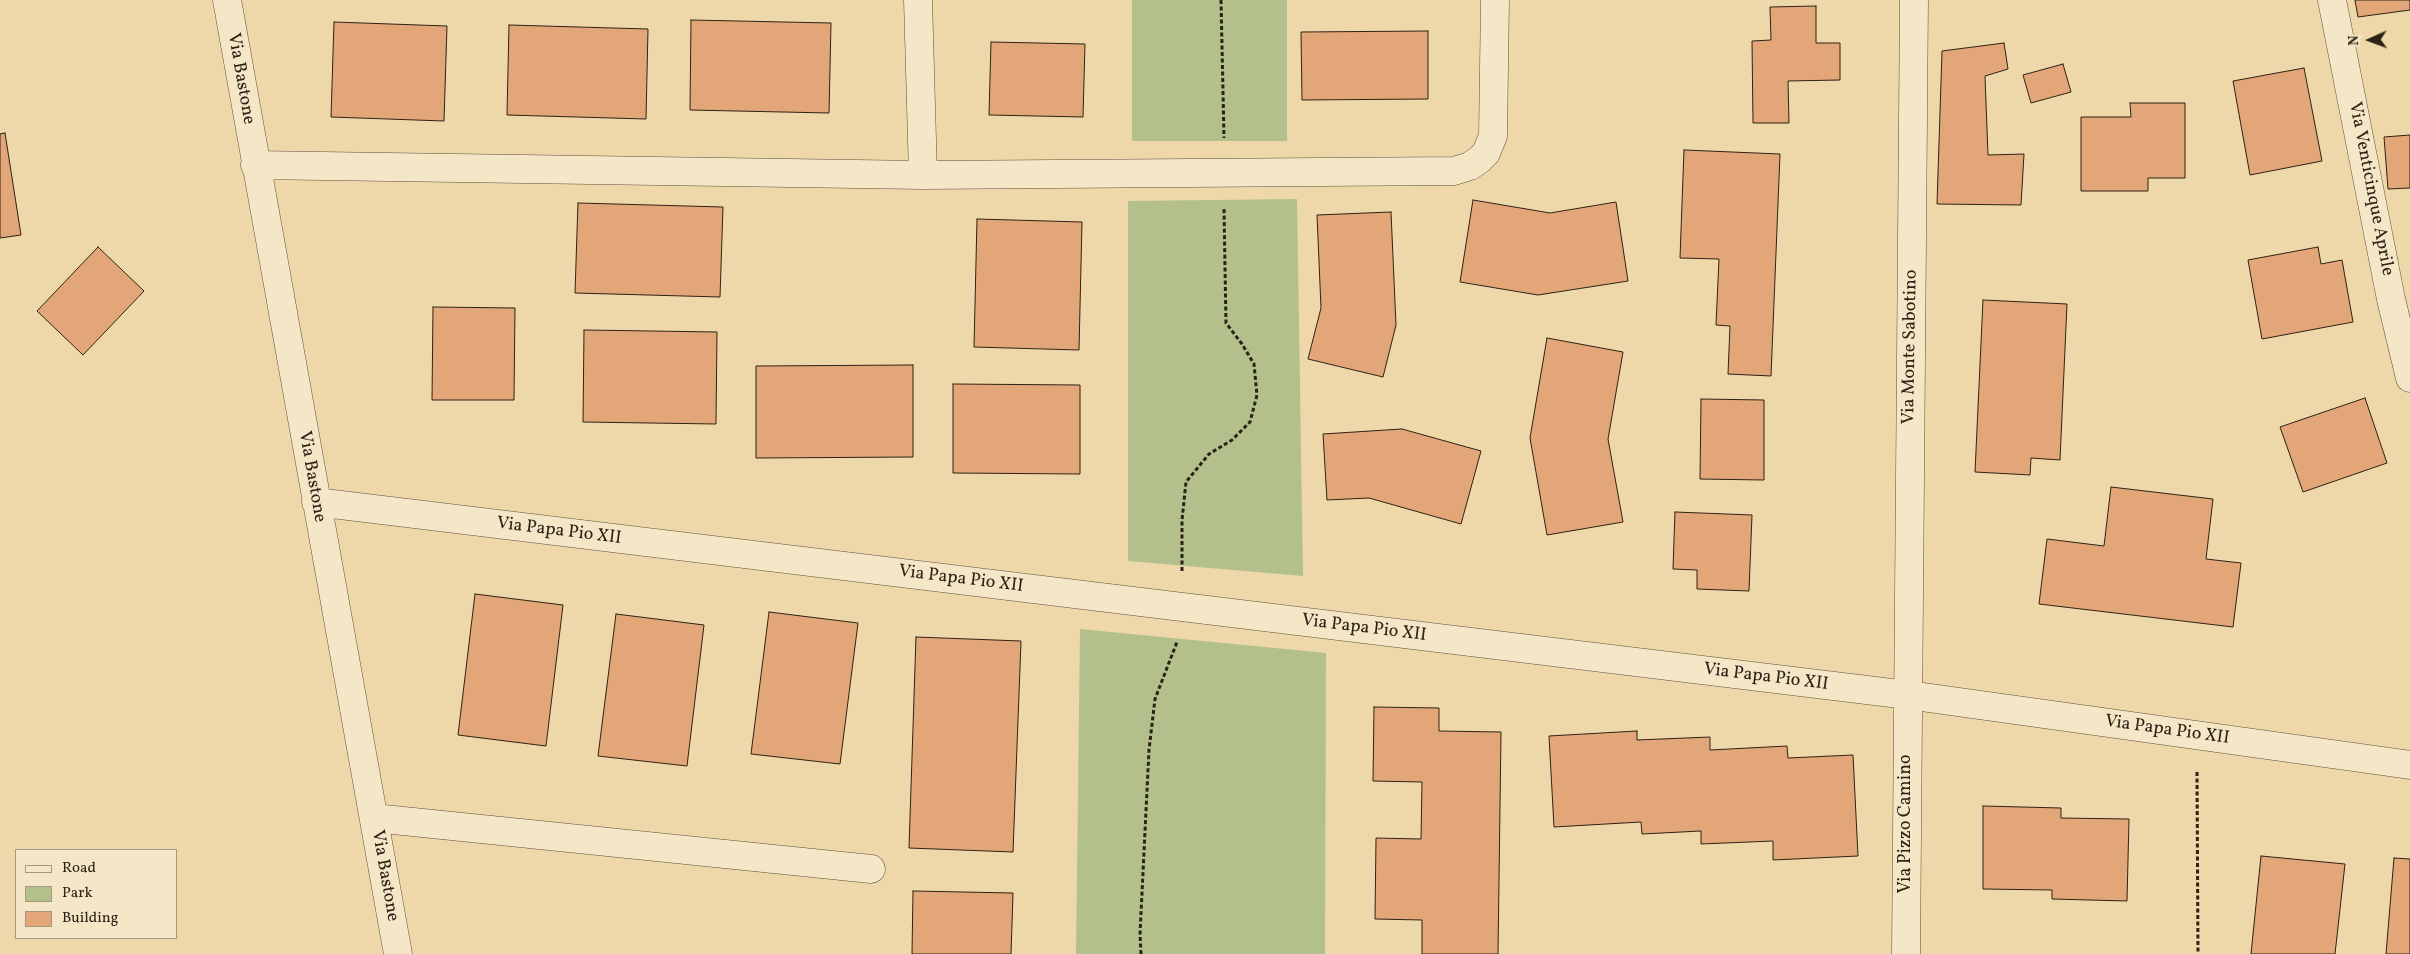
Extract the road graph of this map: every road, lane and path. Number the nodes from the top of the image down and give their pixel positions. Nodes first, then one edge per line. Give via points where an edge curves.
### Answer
1 (227, 0) edge
2 (918, 0) edge
3 (1221, 0) edge
4 (1494, 0) edge
5 (1914, 0) edge
6 (2332, 0) edge
7 (255, 165) junction
8 (1224, 173) junction
9 (924, 175) junction
10 (2410, 378) edge
11 (316, 502) junction
12 (1908, 695) junction
13 (2197, 735) junction
14 (2410, 765) edge
15 (374, 818) junction
16 (872, 869) dead end
17 (398, 954) edge
18 (1906, 954) edge
19 (2198, 954) edge

1 - 7 street, Via Bastone
2 - 9 street
3 - 8 path
4 - 8 street via 1493,136 1486,152 1470,166 1454,172
5 - 12 street, Via Monte Sabotino
6 - 10 street, Via Venticinque Aprile via 2391,299
7 - 9 street
7 - 11 street, Via Bastone
8 - 9 street
11 - 12 street, Via Papa Pio XII
11 - 15 street, Via Bastone
12 - 13 street, Via Papa Pio XII
12 - 18 street, Via Pizzo Camino
13 - 14 street, Via Papa Pio XII
13 - 19 path
15 - 16 street
15 - 17 street, Via Bastone

